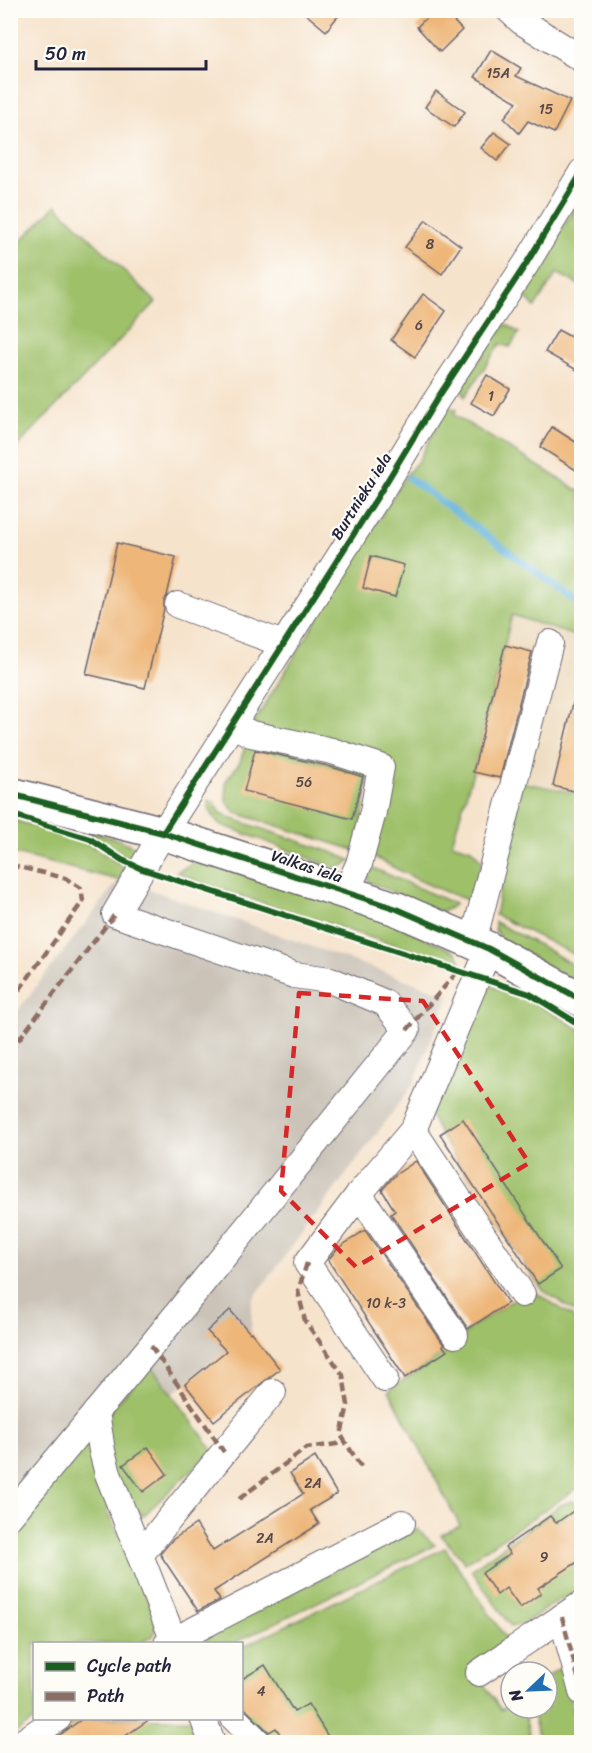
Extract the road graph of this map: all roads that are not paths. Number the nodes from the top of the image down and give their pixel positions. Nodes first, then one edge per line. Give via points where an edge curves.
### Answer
1 (509, 10) edge
2 (582, 59) edge
3 (582, 172) edge
4 (178, 605) dead end
5 (550, 643) dead end
6 (284, 644) junction
7 (233, 726) junction
8 (10, 794) edge
9 (164, 834) junction
10 (346, 892) junction
11 (481, 946) junction
12 (582, 1000) edge
13 (413, 1130) junction
14 (359, 1194) junction
15 (522, 1294) dead end
16 (455, 1335) dead end
17 (385, 1379) dead end
18 (273, 1392) dead end
19 (96, 1412) junction
20 (10, 1516) edge
21 (402, 1522) dead end
22 (140, 1555) junction
23 (572, 1610) edge
24 (172, 1642) edge
25 (479, 1673) dead end
26 (582, 1692) edge
27 (57, 1720) edge
28 (203, 1720) edge
29 (235, 1720) edge
30 (23, 1743) edge
31 (212, 1743) edge
32 (258, 1743) edge

1 - 2 street
3 - 6 street, Burtnieku iela
4 - 6 street
5 - 11 street
6 - 7 street, Burtnieku iela
7 - 9 street, Burtnieku iela
7 - 10 street via 251,735 332,751 381,767 359,864
8 - 9 main road, Valkas iela
9 - 10 main road, Valkas iela
9 - 19 street, Burtnieku iela via 115,914 294,975 330,980 385,1003 407,1030
10 - 11 main road, Valkas iela via 397,909
11 - 12 main road, Valkas iela
11 - 13 street
13 - 14 street
13 - 15 street
14 - 16 street
14 - 17 street via 307,1263
18 - 22 street
19 - 20 street
19 - 22 street via 108,1474
21 - 24 street
22 - 24 street
23 - 25 street
23 - 26 street
27 - 30 street
28 - 31 street
29 - 32 street

